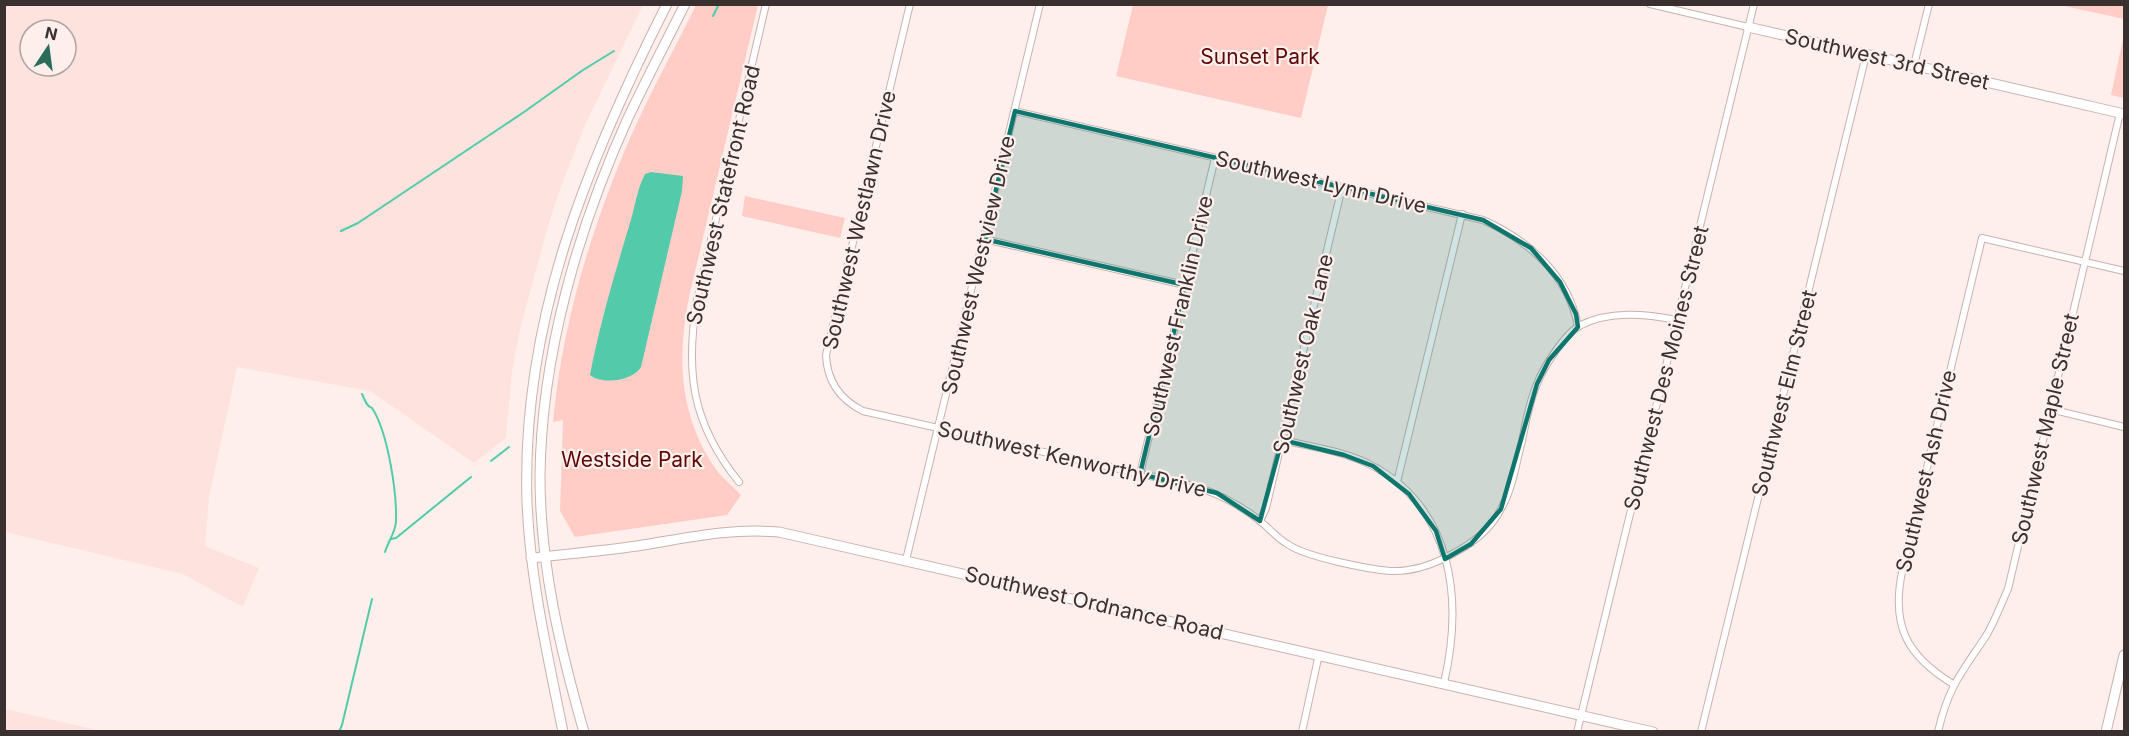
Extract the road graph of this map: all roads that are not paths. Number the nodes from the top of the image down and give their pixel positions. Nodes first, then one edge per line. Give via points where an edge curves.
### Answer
1 (667, 4) edge
2 (685, 4) edge
3 (766, 4) edge
4 (910, 4) edge
5 (1040, 4) edge
6 (1650, 4) edge
7 (1754, 4) edge
8 (1929, 4) edge
9 (1748, 27) junction
10 (1866, 55) junction
11 (1914, 65) junction
12 (1015, 111) junction
13 (2122, 114) edge
14 (1215, 158) junction
15 (1342, 187) junction
16 (1462, 214) junction
17 (984, 239) junction
18 (2084, 261) junction
19 (2124, 271) edge
20 (1185, 285) junction
21 (1677, 320) junction
22 (1578, 327) junction
23 (2050, 409) junction
24 (874, 414) joint
25 (939, 428) junction
26 (2124, 428) edge
27 (1282, 440) junction
28 (1140, 474) junction
29 (739, 482) dead end
30 (1397, 482) junction
31 (1260, 521) junction
32 (545, 556) junction
33 (531, 558) junction
34 (1445, 559) junction
35 (906, 560) junction
36 (1319, 654) junction
37 (2124, 655) edge
38 (1444, 683) junction
39 (1953, 684) junction
40 (1581, 715) junction
41 (563, 732) edge
42 (584, 732) edge
43 (1302, 732) edge
44 (1577, 732) edge
45 (1653, 732) edge
46 (1701, 732) edge
47 (1938, 732) edge
48 (2106, 732) edge

1 - 33 street via 593,162 563,246 545,315 527,443
2 - 32 street via 610,161 564,299 542,428 540,479
3 - 29 street, Southwest Statefront Road via 692,336 691,371 698,409 716,452
4 - 24 street, Southwest Westlawn Drive via 826,355 830,378 843,398
5 - 12 street, Southwest Westview Drive
6 - 9 street, Southwest 3rd Street
7 - 9 street, Southwest Des Moines Street
8 - 11 street
9 - 10 street, Southwest 3rd Street
9 - 21 street, Southwest Des Moines Street
10 - 11 street, Southwest 3rd Street
10 - 46 street, Southwest Elm Street
11 - 13 street, Southwest 3rd Street
12 - 14 street, Southwest Lynn Drive
12 - 17 street, Southwest Westview Drive
13 - 18 street, Southwest Maple Street
14 - 15 street, Southwest Lynn Drive
14 - 20 street, Southwest Franklin Drive
15 - 16 street, Southwest Lynn Drive
15 - 27 street, Southwest Oak Lane
16 - 22 street, Southwest Lynn Drive via 1500,228 1531,248 1560,282
16 - 30 street
17 - 20 street
17 - 25 street, Southwest Westview Drive
18 - 19 street
18 - 23 street, Southwest Maple Street
18 - 39 street, Southwest Ash Drive via 1982,238 1898,597 1901,626 1909,646 1935,673
20 - 28 street, Southwest Franklin Drive
21 - 22 street, Southwest Kenworthy Drive via 1631,314 1608,316
21 - 40 street, Southwest Des Moines Street
22 - 34 street, Southwest Kenworthy Drive via 1549,360 1537,384 1501,509 1471,544
23 - 26 street
23 - 39 street, Southwest Maple Street via 2008,589 1987,634
24 - 25 street, Southwest Kenworthy Drive
25 - 28 street, Southwest Kenworthy Drive
25 - 35 street, Southwest Westview Drive
27 - 30 street via 1359,460
27 - 31 street, Southwest Oak Lane
28 - 31 street, Southwest Kenworthy Drive via 1216,494
30 - 34 street via 1428,518
31 - 34 street, Southwest Kenworthy Drive via 1283,541 1308,555 1390,571 1429,566
32 - 33 street, Southwest Ordnance Road
32 - 35 street, Southwest Ordnance Road via 711,532 757,530 802,536
32 - 42 street
33 - 41 street
34 - 38 street via 1454,609
35 - 36 street, Southwest Ordnance Road
36 - 38 street, Southwest Ordnance Road
36 - 43 street
37 - 48 street
38 - 40 street, Southwest Ordnance Road
39 - 47 street, Southwest Maple Street
40 - 44 street, Southwest Des Moines Street
40 - 45 street, Southwest Ordnance Road

